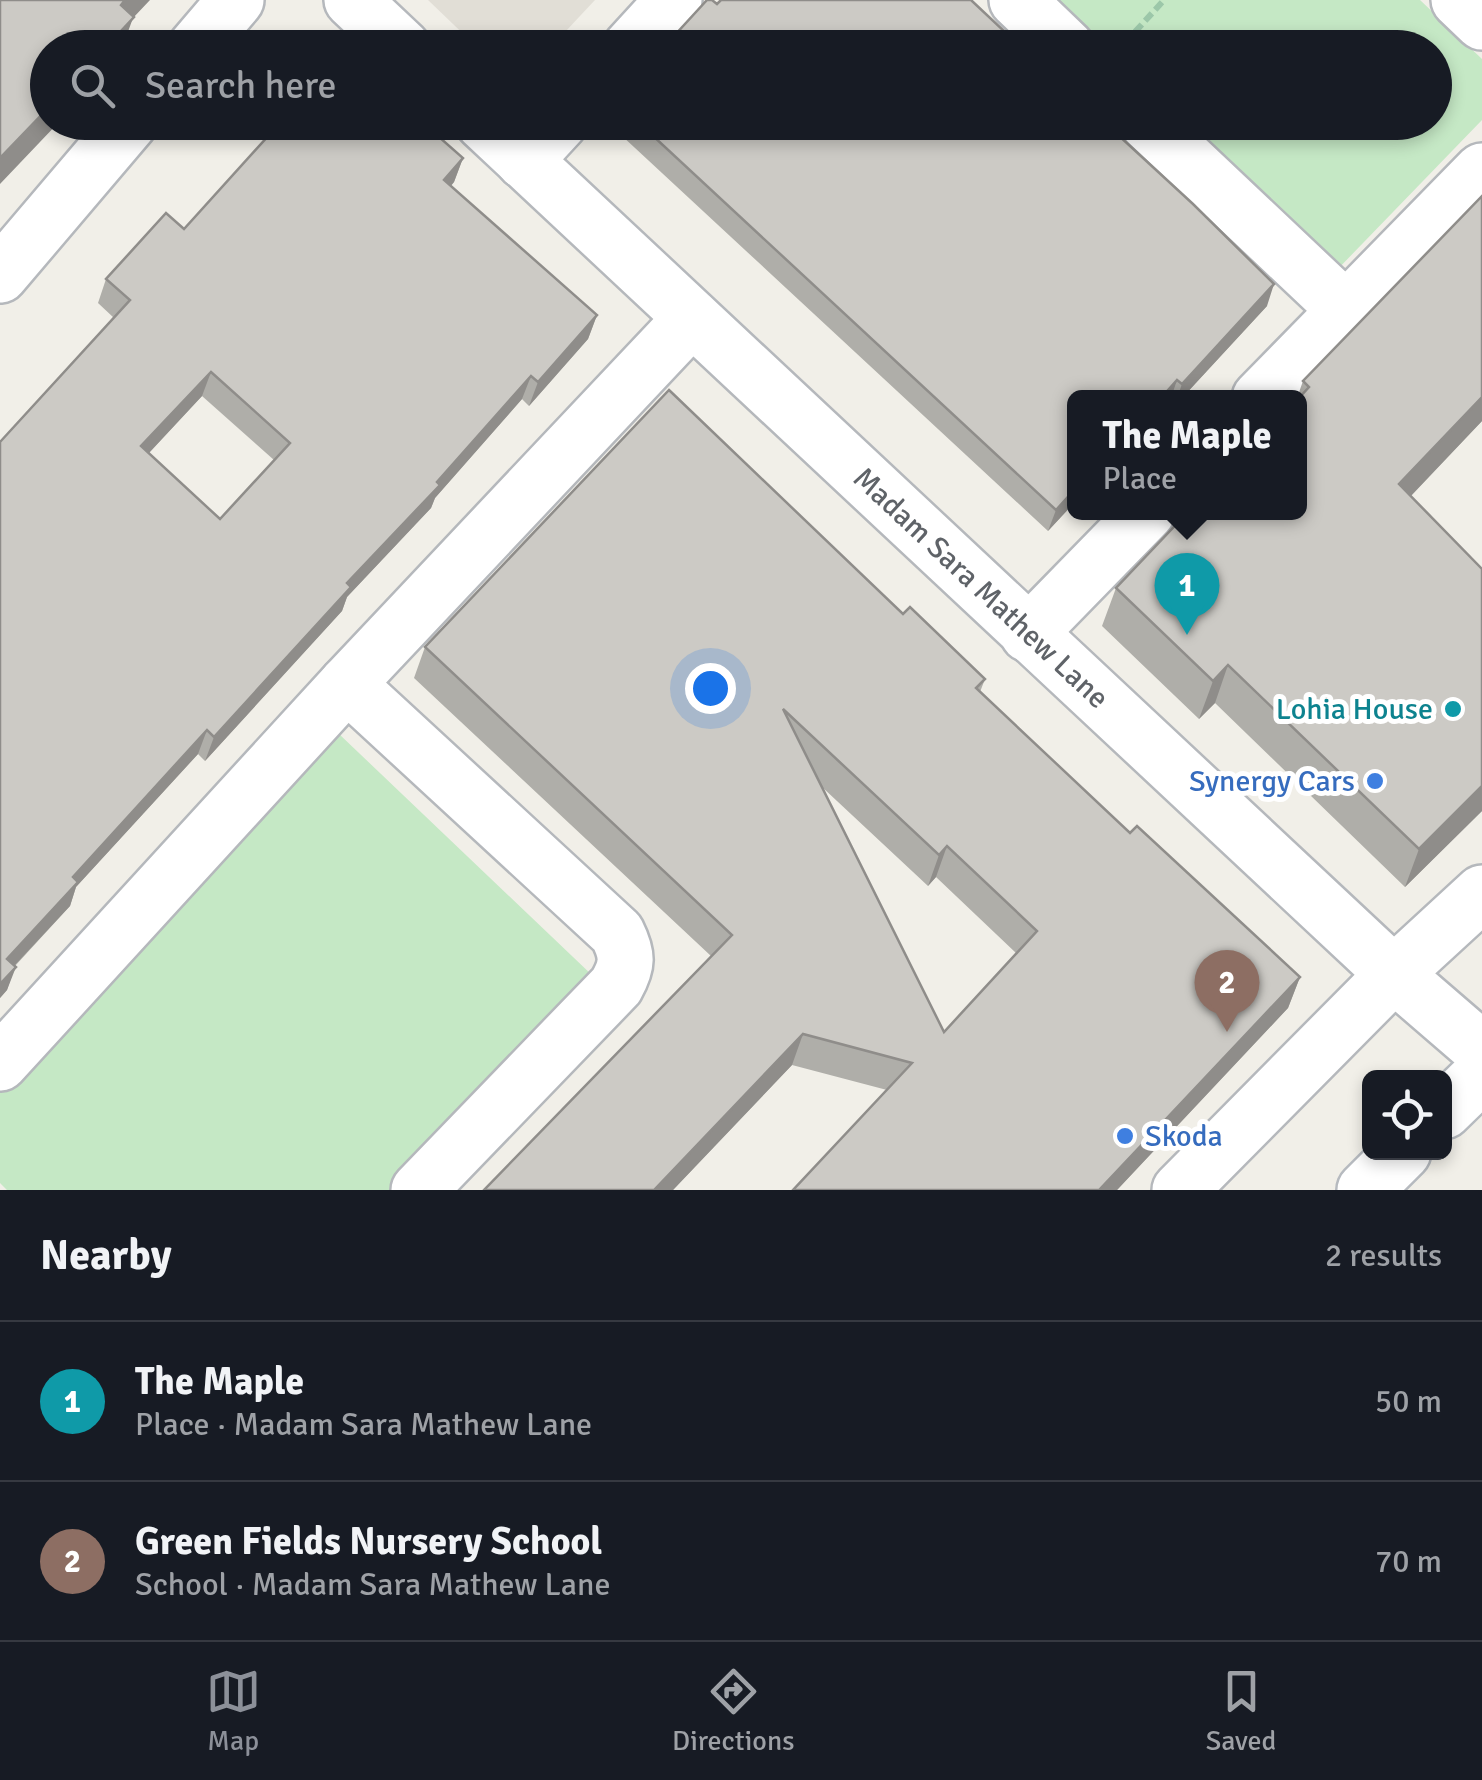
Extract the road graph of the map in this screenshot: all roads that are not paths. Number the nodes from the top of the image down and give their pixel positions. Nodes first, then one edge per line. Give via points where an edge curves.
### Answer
1 (236, 0) edge
2 (352, 0) edge
3 (674, 0) edge
4 (1017, 0) edge
5 (1459, 0) edge
6 (1482, 22) edge
7 (210, 30) edge
8 (384, 30) edge
9 (646, 30) edge
10 (1048, 30) edge
11 (115, 140) edge
12 (1166, 140) edge
13 (542, 142) edge
14 (1482, 170) edge
15 (0, 274) edge
16 (1346, 310) junction
17 (692, 318) junction
18 (1268, 390) edge
19 (1139, 520) edge
20 (1028, 634) junction
21 (346, 684) junction
22 (1482, 892) edge
23 (1394, 974) junction
24 (1482, 1050) edge
25 (0, 1064) edge
26 (1482, 1074) edge
27 (1452, 1103) edge
28 (1395, 1160) edge
29 (419, 1190) edge
30 (1180, 1190) edge
31 (1366, 1190) edge

1 - 7 street
2 - 8 street
3 - 9 street
4 - 10 street
5 - 6 street
11 - 15 street
12 - 16 street
13 - 17 street, Madam Sara Mathew Lane
14 - 16 street
16 - 18 street
17 - 20 street, Madam Sara Mathew Lane
17 - 21 street
19 - 20 street
20 - 23 street, Madam Sara Mathew Lane
21 - 25 street
21 - 29 street via 616,934 626,952 627,967 616,986
22 - 23 street
23 - 24 street, Madam Sara Mathew Lane
23 - 30 street
26 - 27 street
28 - 31 street

